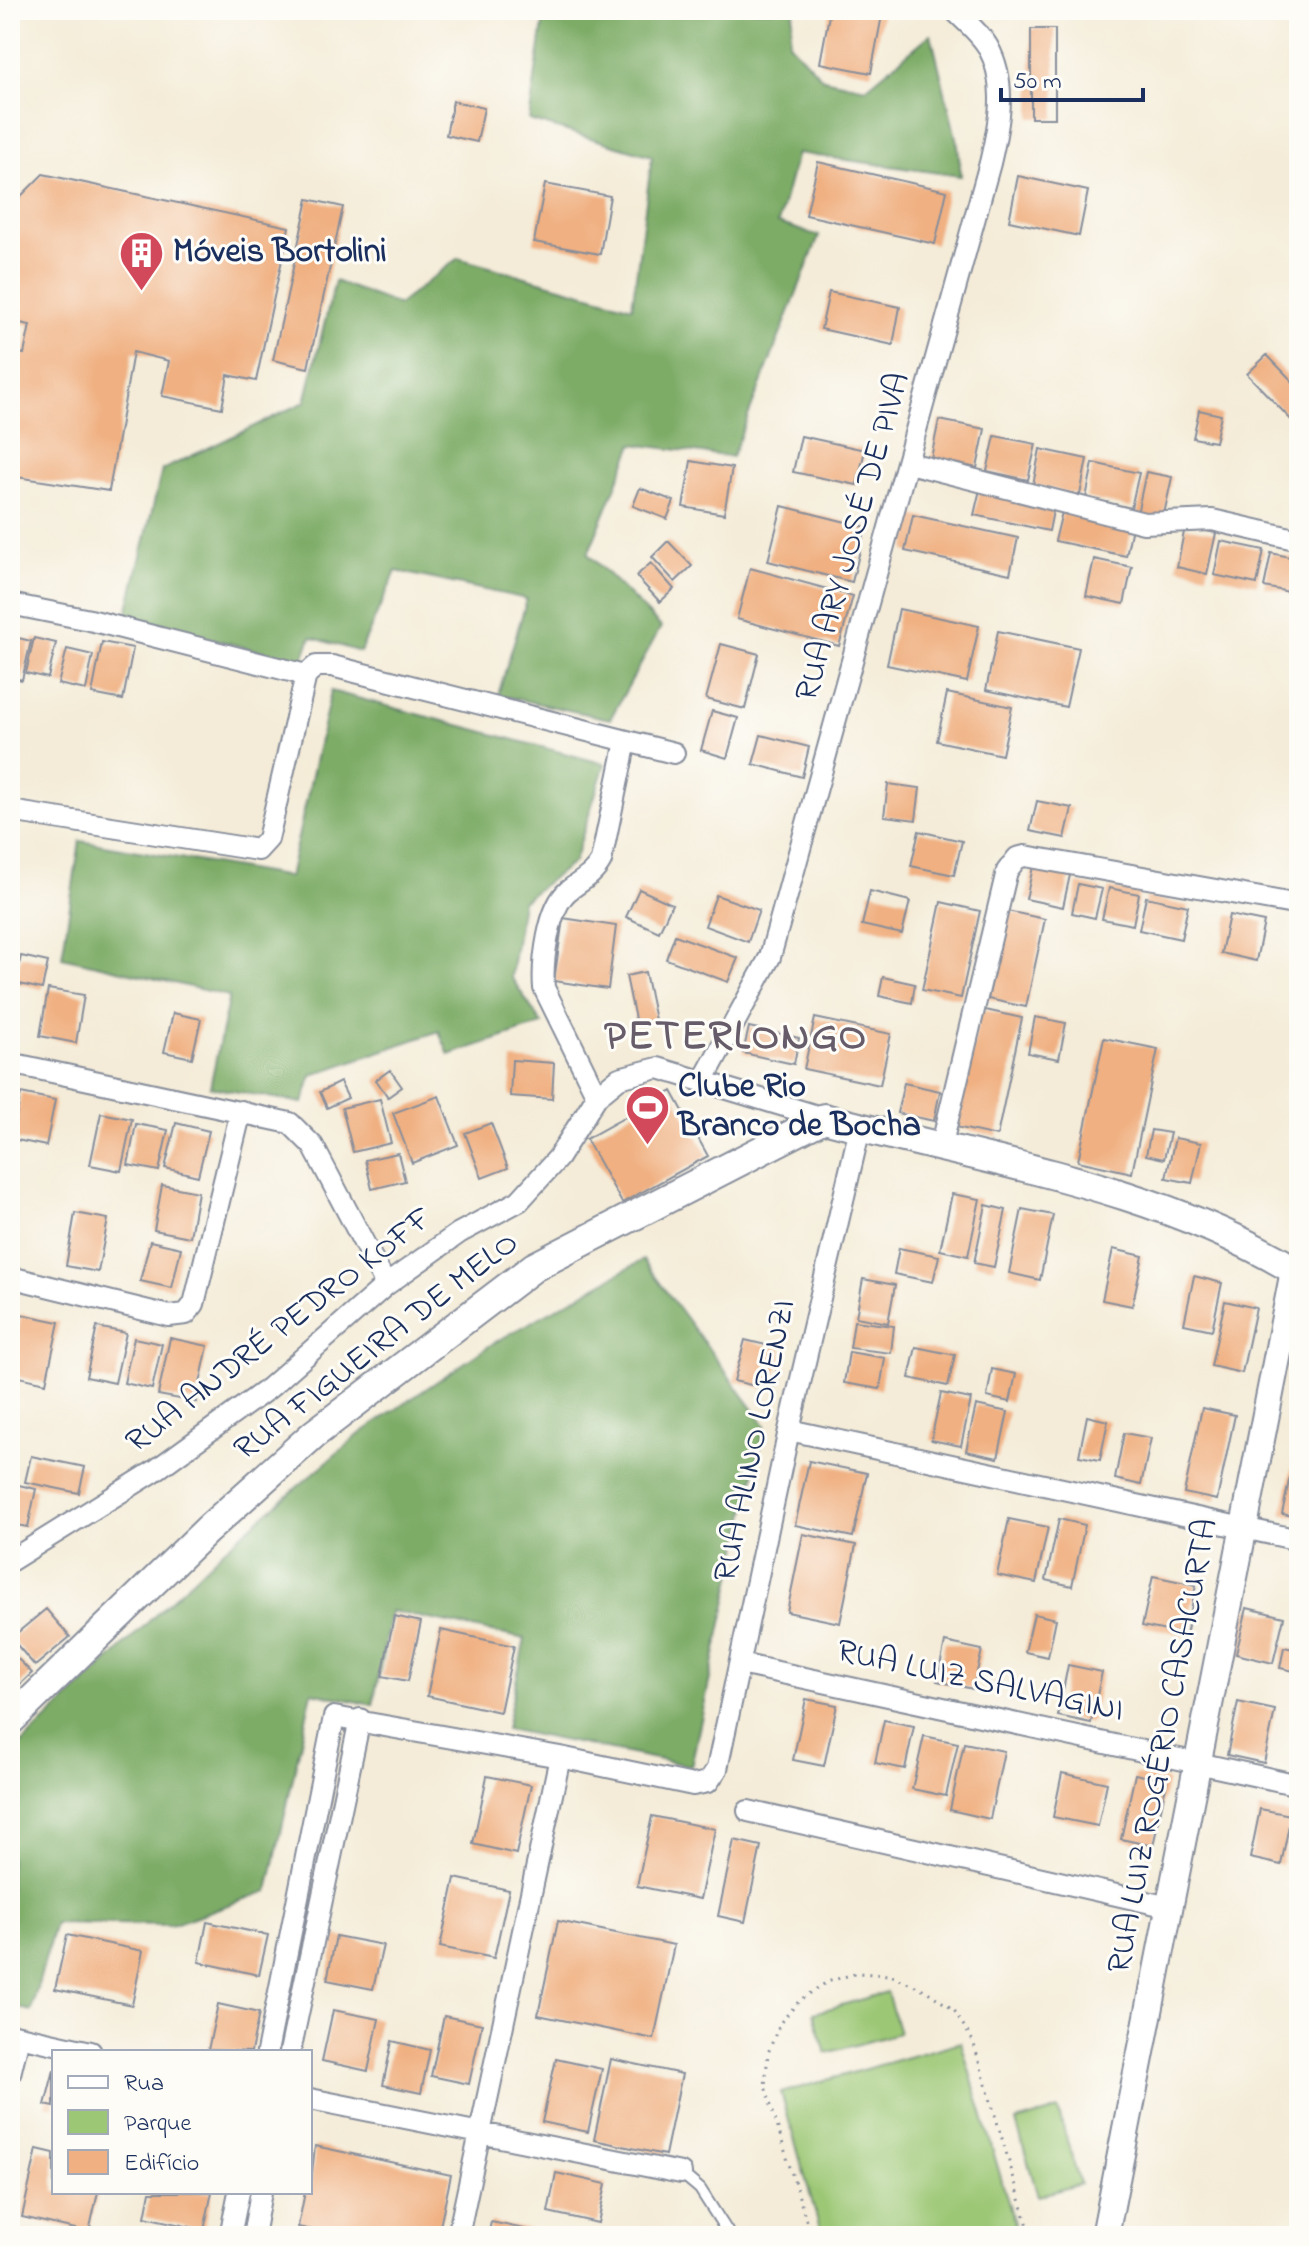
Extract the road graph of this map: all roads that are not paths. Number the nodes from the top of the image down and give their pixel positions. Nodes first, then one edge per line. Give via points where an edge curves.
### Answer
1 (954, 10) edge
2 (909, 463) junction
3 (1299, 540) edge
4 (10, 604) edge
5 (306, 675) junction
6 (626, 741) junction
7 (674, 753) dead end
8 (10, 811) edge
9 (1299, 905) edge
10 (10, 1063) edge
11 (704, 1079) junction
12 (597, 1096) junction
13 (241, 1111) junction
14 (824, 1118) junction
15 (860, 1128) junction
16 (941, 1148) junction
17 (1297, 1272) edge
18 (10, 1277) edge
19 (386, 1285) junction
20 (789, 1430) junction
21 (1243, 1528) junction
22 (1299, 1540) edge
23 (10, 1561) edge
24 (740, 1664) junction
25 (360, 1719) junction
26 (10, 1721) edge
27 (560, 1757) junction
28 (1198, 1762) junction
29 (1299, 1785) edge
30 (748, 1811) dead end
31 (1169, 1907) junction
32 (14, 2036) edge
33 (81, 2050) edge
34 (267, 2050) edge
35 (290, 2050) edge
36 (10, 2074) edge
37 (312, 2099) edge
38 (479, 2134) junction
39 (681, 2173) joint
40 (239, 2194) edge
41 (261, 2194) edge
42 (230, 2236) edge
43 (253, 2236) edge
44 (458, 2236) edge
45 (730, 2236) edge
46 (1105, 2236) edge

1 - 2 street, RUA ARY JOSÉ DE PIVA via 987,45 1001,99 977,218
2 - 3 street via 1144,523 1212,520
2 - 11 street, RUA ARY JOSÉ DE PIVA via 770,957
4 - 5 street
5 - 6 street via 316,666 332,666
5 - 8 street via 264,847 246,849
6 - 7 street
6 - 12 street via 601,861 561,899 543,969 544,988
9 - 16 street via 1017,858 1007,871
10 - 13 street
11 - 12 street, RUA ANDRÉ PEDRO KOFF via 658,1068 619,1078
11 - 14 street, RUA ANDRÉ PEDRO KOFF
12 - 19 street, RUA ANDRÉ PEDRO KOFF via 558,1158 519,1201 459,1233
13 - 18 street via 194,1304 186,1314 169,1316
13 - 19 street via 290,1123 307,1138
14 - 15 main road
14 - 26 main road, RUA FIGUEIRA DE MELO via 522,1276 314,1434
15 - 16 main road
15 - 20 street, RUA ALINO LORENZI
16 - 17 main road via 1097,1186 1215,1230
17 - 21 street, RUA LUIZ ROGÉRIO CASACURTA
19 - 23 street, RUA ANDRÉ PEDRO KOFF via 269,1388 153,1472
20 - 21 street
20 - 24 street, RUA ALINO LORENZI
21 - 22 street
21 - 28 street, RUA LUIZ ROGÉRIO CASACURTA
24 - 27 street, RUA ALINO LORENZI via 717,1769 708,1782 693,1785
24 - 28 street, RUA LUIZ SALVAGINI
25 - 27 street
25 - 34 street via 338,1715 332,1721
25 - 35 street
27 - 38 street
28 - 29 street, RUA LUIZ SALVAGINI
28 - 31 street, RUA LUIZ ROGÉRIO CASACURTA
30 - 31 street
31 - 46 street, RUA LUIZ ROGÉRIO CASACURTA
32 - 33 street
32 - 36 street
37 - 38 street
38 - 39 street
38 - 44 street
39 - 45 lane via 700,2189
40 - 42 street
41 - 43 street

